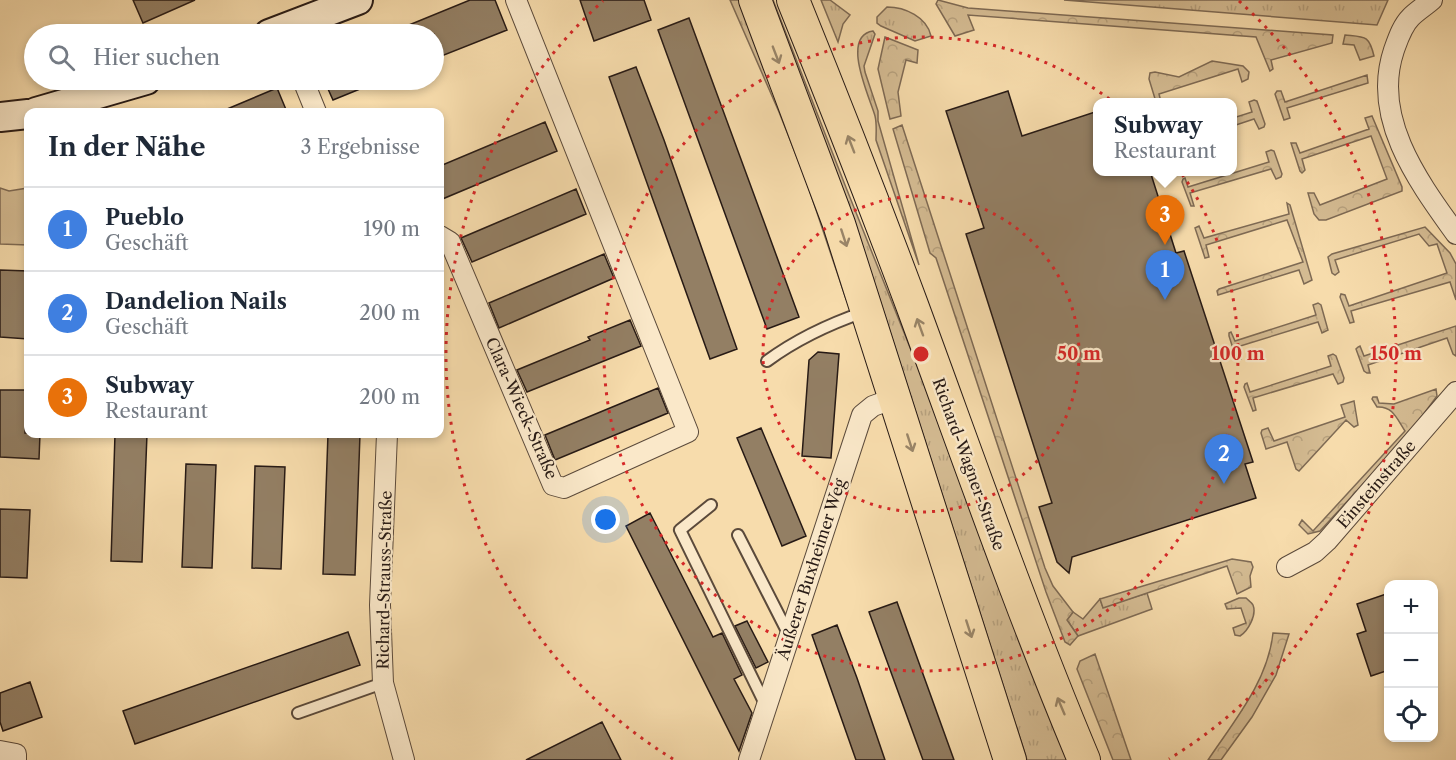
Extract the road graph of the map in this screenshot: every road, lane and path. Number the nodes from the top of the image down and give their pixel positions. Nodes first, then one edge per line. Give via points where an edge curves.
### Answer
1 (358, 0) edge
2 (516, 0) edge
3 (755, 0) edge
4 (793, 0) edge
5 (1432, 0) edge
6 (301, 24) edge
7 (112, 90) edge
8 (307, 90) edge
9 (50, 108) edge
10 (314, 108) edge
11 (24, 114) edge
12 (0, 117) edge
13 (1456, 234) edge
14 (444, 238) edge
15 (867, 310) junction
16 (767, 361) dead end
17 (1456, 392) edge
18 (895, 398) junction
19 (387, 438) edge
20 (711, 505) dead end
21 (738, 535) dead end
22 (1287, 567) dead end
23 (789, 636) junction
24 (383, 683) junction
25 (767, 706) junction
26 (298, 712) dead end
27 (0, 751) edge
28 (16, 760) edge
29 (404, 760) edge
30 (749, 760) edge
31 (1010, 760) edge
32 (1084, 760) edge

1 - 6 street
2 - 14 street, Clara-Wieck-Straße via 688,432 564,488 553,485 450,242
3 -> 15 main road
32 -> 4 main road, Richard-Wagner-Straße via 1014,587 912,305
5 - 13 street via 1410,18 1399,35 1388,67 1387,87 1399,141 1413,170
7 - 9 street
8 - 10 street
11 - 12 street
15 - 16 lane via 820,329
15 - 18 main road
17 - 22 street, Einsteinstraße via 1327,541
18 - 23 street, Äußerer Buxheimer Weg via 862,415
18 -> 31 main road
19 - 24 street, Richard-Strauss-Straße via 380,605
20 - 25 lane via 680,530
21 - 23 lane
23 - 25 street, Äußerer Buxheimer Weg
24 - 26 lane
24 - 29 street, Richard-Strauss-Straße
25 - 30 street, Äußerer Buxheimer Weg
27 - 28 street via 16,754

